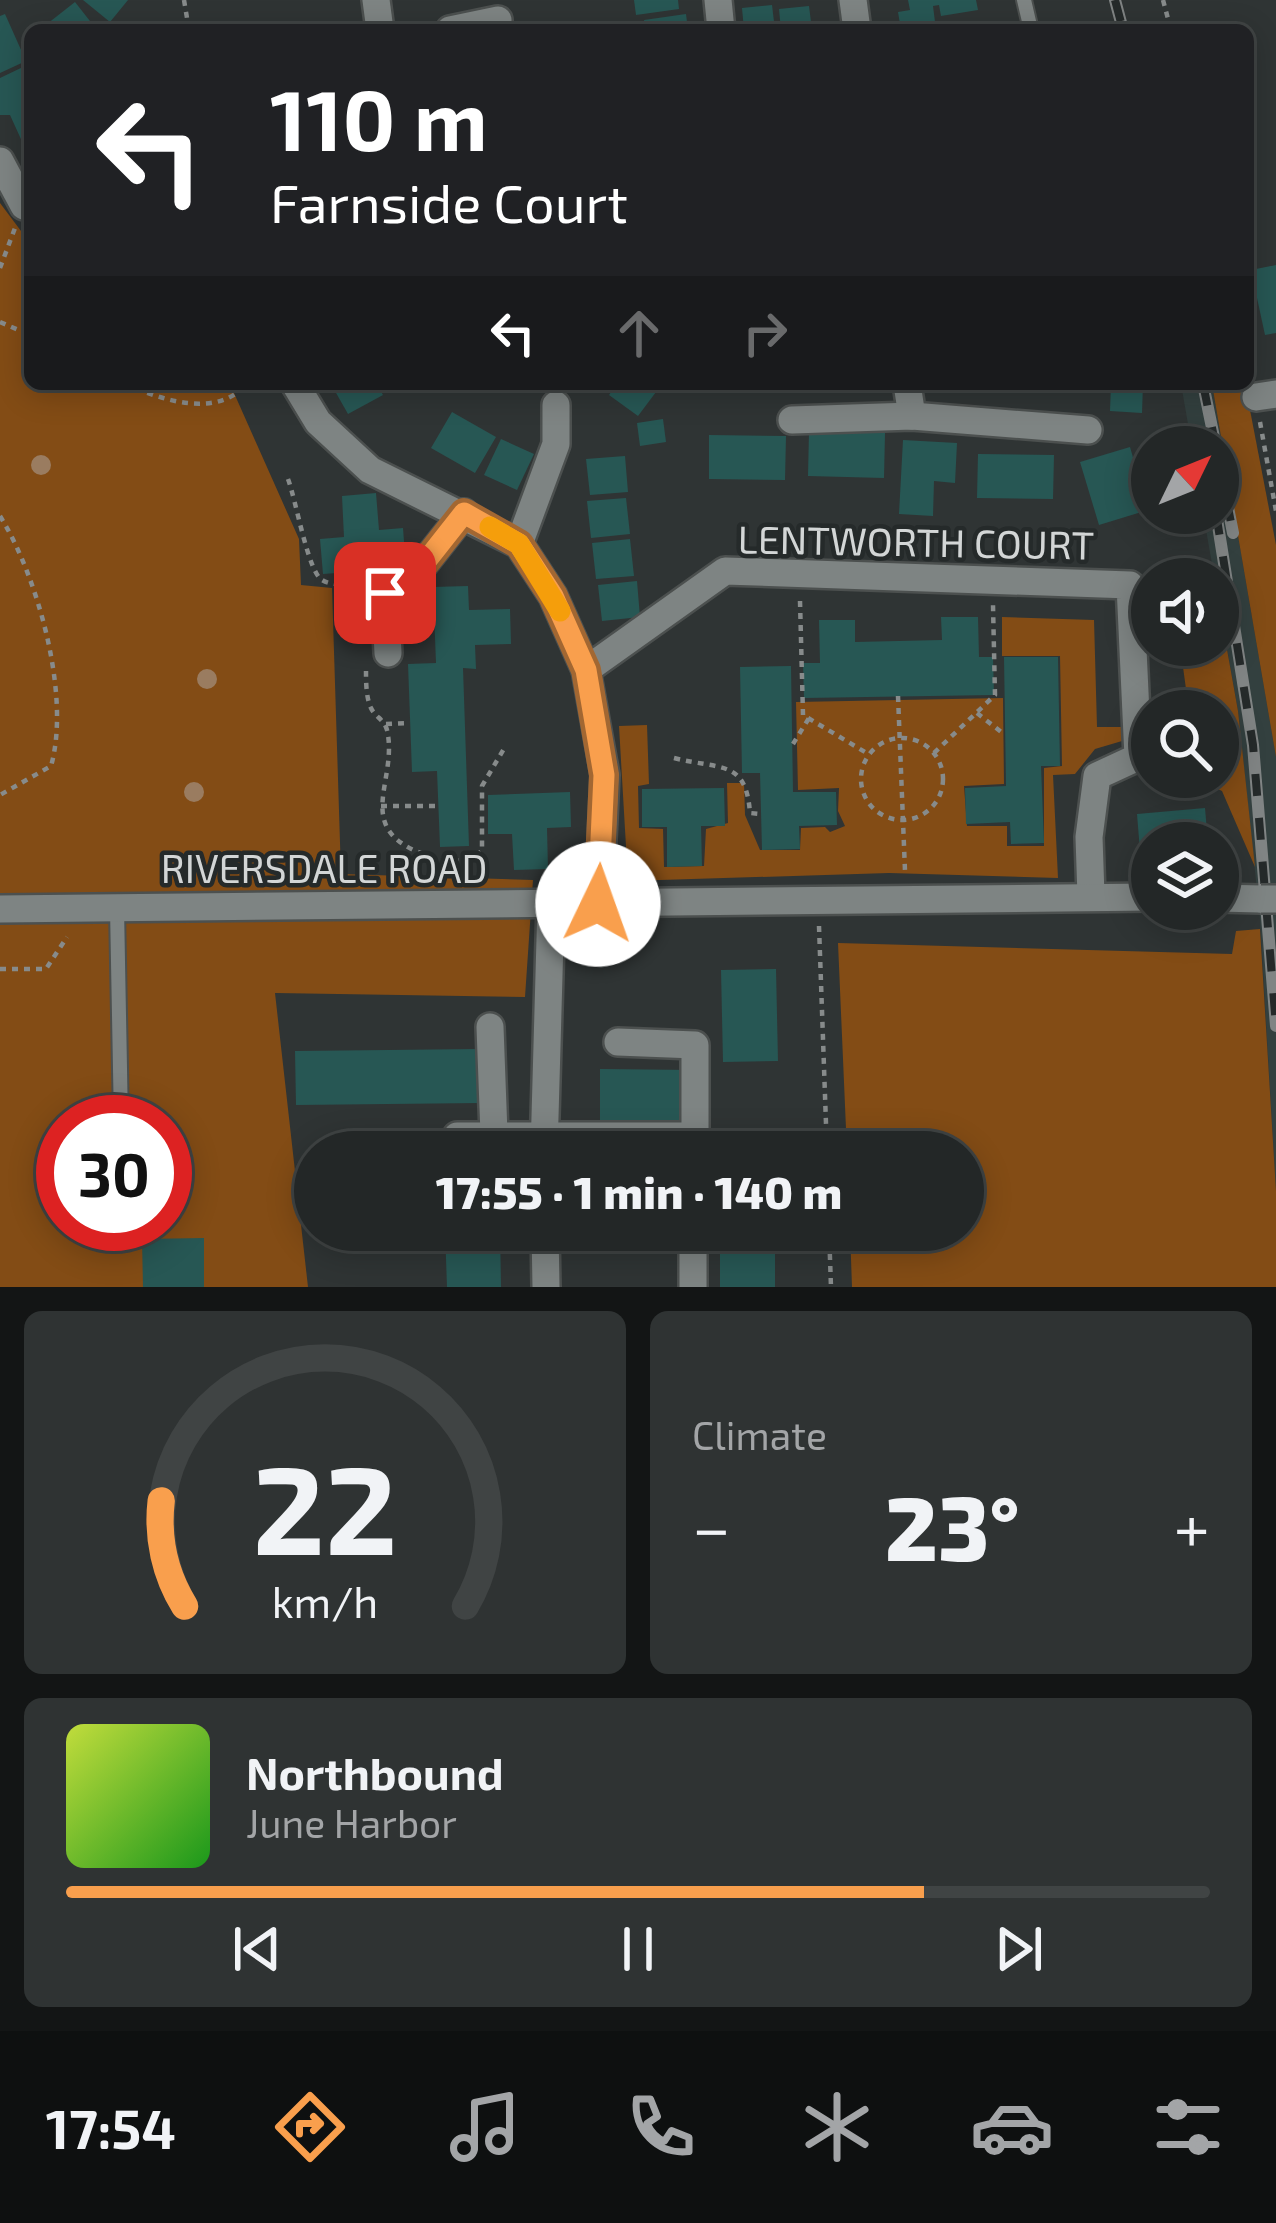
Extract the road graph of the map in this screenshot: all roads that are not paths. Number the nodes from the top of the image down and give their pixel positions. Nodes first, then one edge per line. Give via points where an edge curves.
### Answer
1 (498, 20) dead end
2 (479, 24) edge
3 (0, 161) edge
4 (24, 206) road end
5 (299, 390) edge
6 (909, 390) edge
7 (556, 405) dead end
8 (912, 416) junction
9 (792, 420) dead end
10 (1088, 430) dead end
11 (464, 513) junction
12 (519, 544) junction
13 (388, 653) road end
14 (586, 670) junction
15 (1091, 896) junction
16 (1131, 897) edge
17 (551, 904) junction
18 (598, 904) junction
19 (117, 908) junction
20 (0, 909) edge
21 (490, 1027) dead end
22 (618, 1042) dead end
23 (120, 1095) edge
24 (494, 1131) edge
25 (544, 1131) edge
26 (695, 1131) edge
27 (545, 1251) edge
28 (693, 1251) edge
29 (546, 1287) edge
30 (693, 1287) edge

1 - 2 street
3 - 4 street
5 - 11 street via 318,422 370,470
6 - 8 street
7 - 12 street via 556,444
8 - 9 street
8 - 10 street
11 - 12 street
11 - 13 street via 408,584 385,593
12 - 14 street
14 - 15 street, LENTWORTH COURT via 725,571 1130,585 1138,758 1096,776
14 - 18 street via 604,775
15 - 16 street, RIVERSDALE ROAD
15 - 18 street, RIVERSDALE ROAD
17 - 18 street, RIVERSDALE ROAD
17 - 19 street, RIVERSDALE ROAD
17 - 25 street
19 - 20 street, RIVERSDALE ROAD
19 - 23 lane
21 - 24 street
22 - 26 street via 695,1045
27 - 29 street
28 - 30 street

